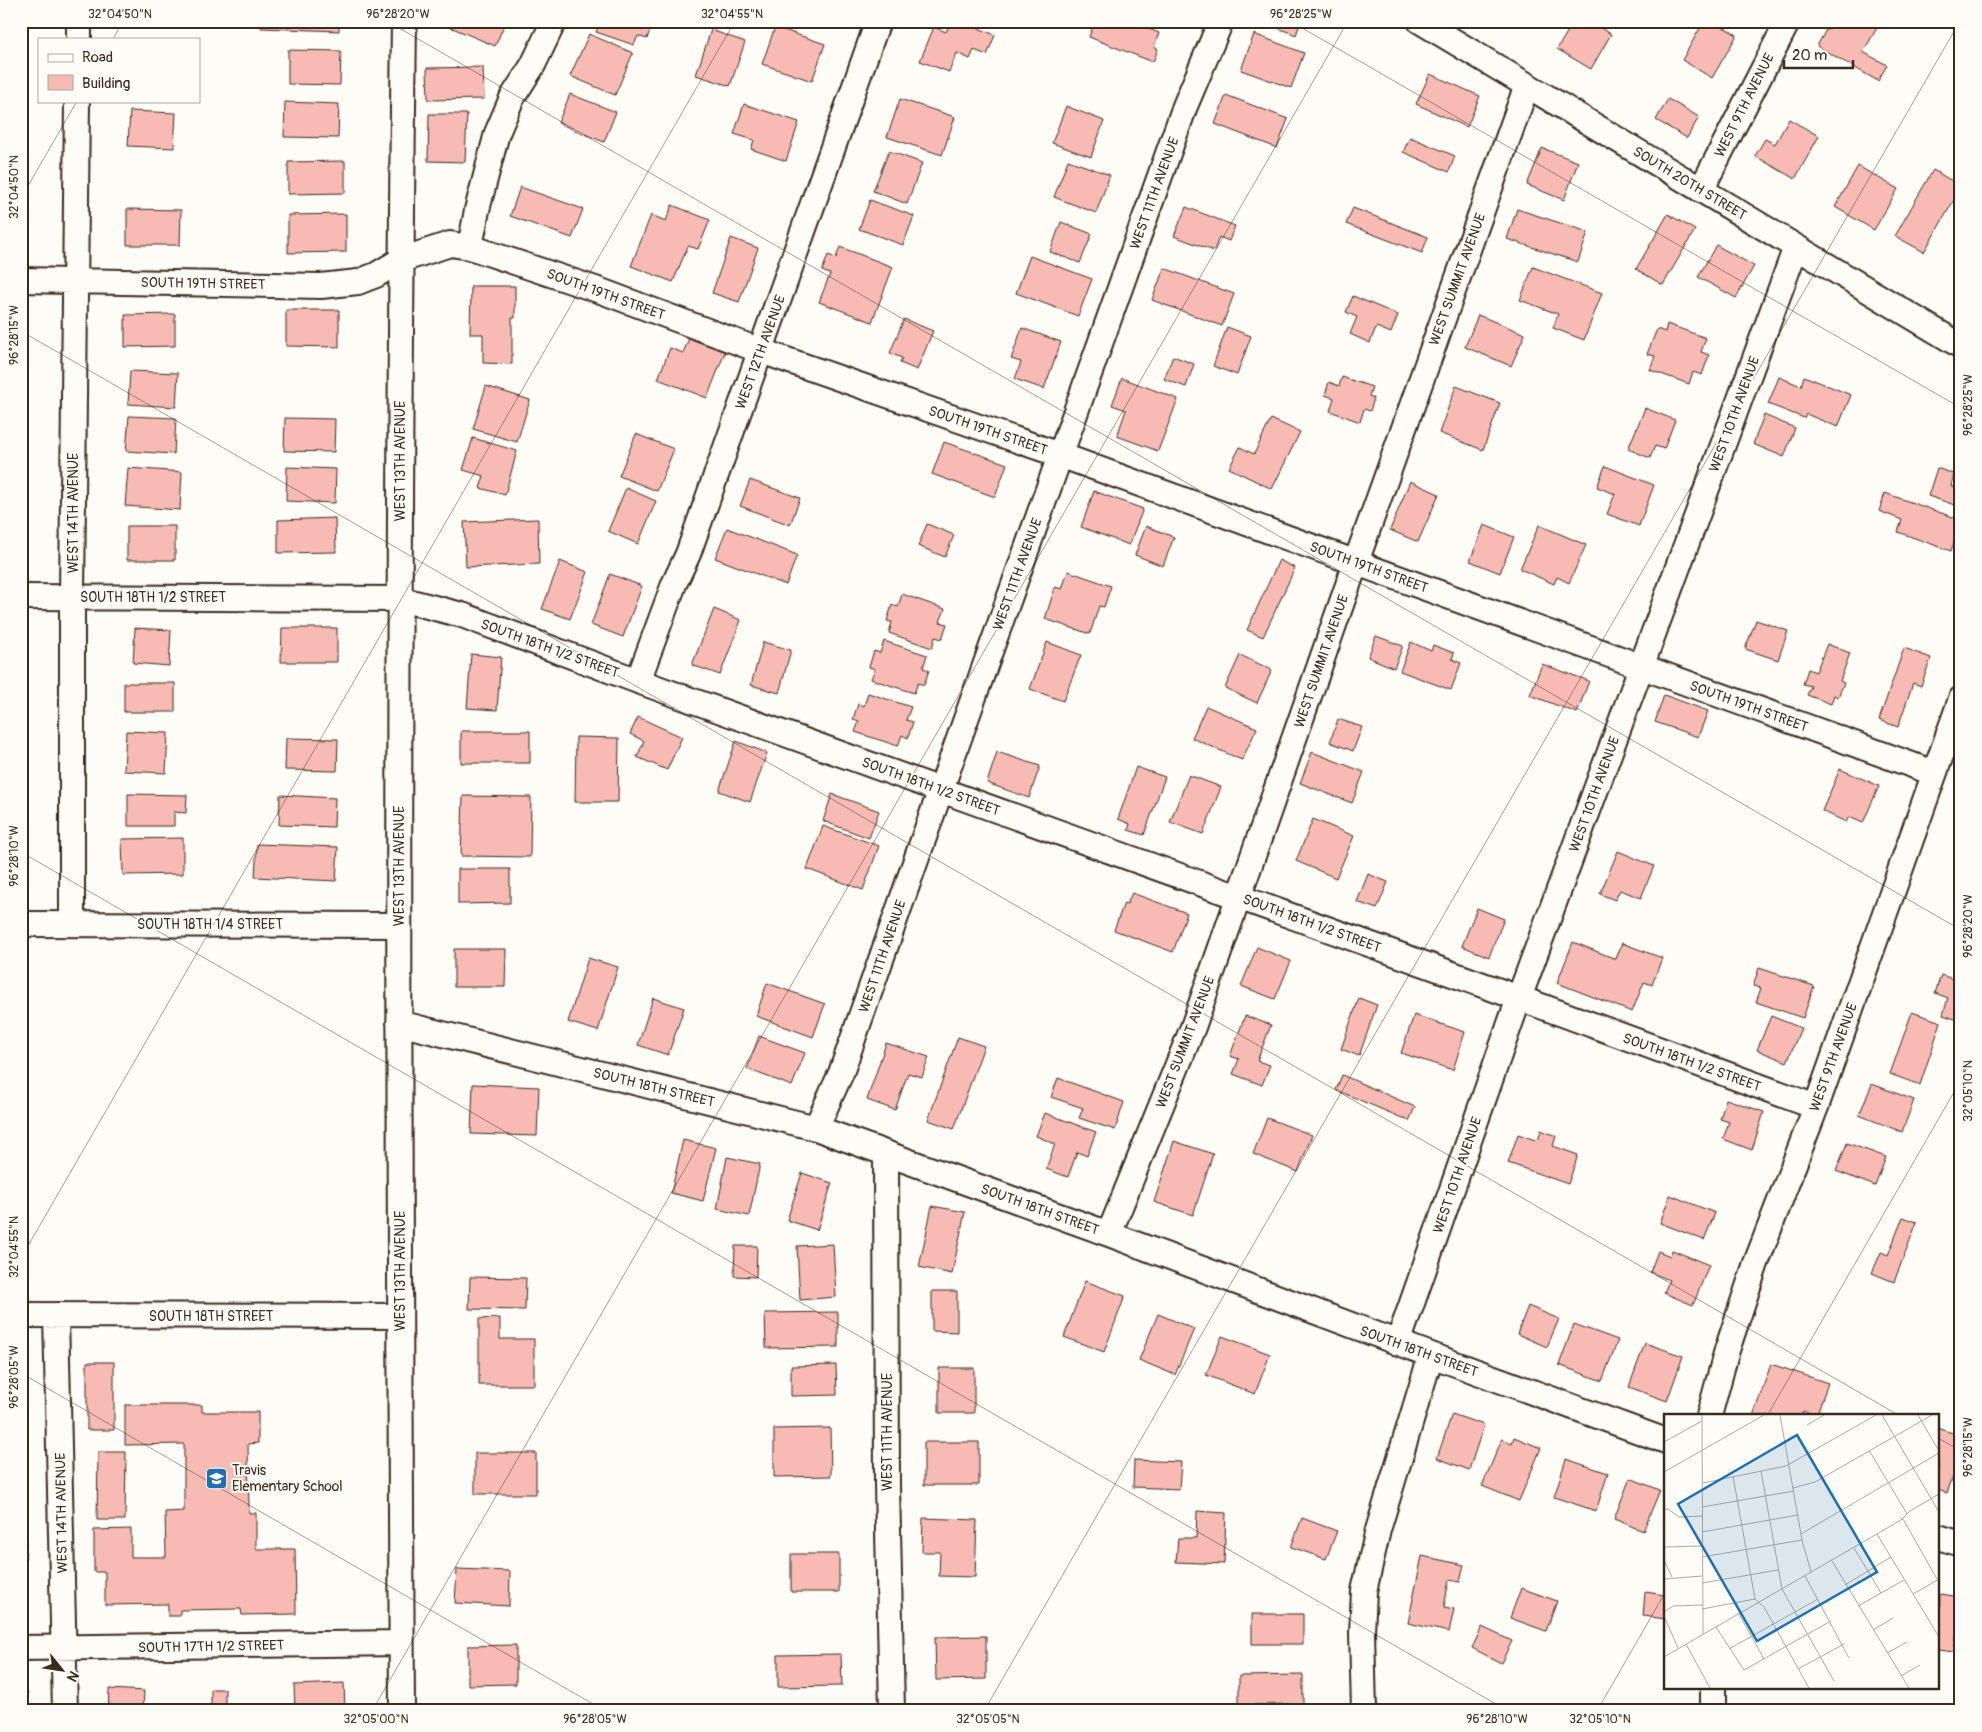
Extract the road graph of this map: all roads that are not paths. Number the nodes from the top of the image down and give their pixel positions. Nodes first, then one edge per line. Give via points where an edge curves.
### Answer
1 (79, 21) edge
2 (404, 21) edge
3 (554, 21) edge
4 (878, 21) edge
5 (1221, 21) edge
6 (1420, 21) edge
7 (1788, 21) edge
8 (78, 38) edge
9 (1527, 85) junction
10 (78, 102) edge
11 (1701, 190) junction
12 (1796, 246) junction
13 (470, 247) junction
14 (401, 260) junction
15 (21, 280) edge
16 (74, 280) junction
17 (1961, 346) edge
18 (761, 351) junction
19 (1060, 455) junction
20 (1356, 562) junction
21 (72, 596) junction
22 (21, 597) edge
23 (400, 599) junction
24 (1641, 666) junction
25 (638, 682) junction
26 (1961, 699) edge
27 (1934, 773) junction
28 (941, 789) junction
29 (1238, 897) junction
30 (21, 924) edge
31 (72, 924) junction
32 (399, 925) junction
33 (1519, 998) junction
34 (399, 1023) junction
35 (1816, 1108) junction
36 (816, 1128) junction
37 (886, 1153) junction
38 (1109, 1234) junction
39 (21, 1315) edge
40 (56, 1315) junction
41 (400, 1316) junction
42 (1398, 1343) junction
43 (1431, 1355) junction
44 (1710, 1414) edge
45 (1664, 1440) edge
46 (1940, 1538) edge
47 (1961, 1544) edge
48 (401, 1643) junction
49 (21, 1648) edge
50 (64, 1648) junction
51 (1712, 1690) edge
52 (66, 1711) edge
53 (402, 1711) edge
54 (892, 1711) edge
55 (1364, 1711) edge
56 (1712, 1711) edge

1 - 8 street
2 - 14 street, WEST 13TH AVENUE
3 - 13 street via 533,65 512,98 497,133
4 - 18 street, WEST 12TH AVENUE
5 - 19 street, WEST 11TH AVENUE via 1185,106
6 - 9 street, SOUTH 20TH STREET
7 - 11 street, WEST 9TH AVENUE
9 - 11 street, SOUTH 20TH STREET
9 - 20 street, WEST SUMMIT AVENUE
10 - 16 street, WEST 14TH AVENUE
11 - 12 street, SOUTH 20TH STREET
12 - 17 street, SOUTH 20TH STREET
12 - 24 street, WEST 10TH AVENUE
13 - 14 street, SOUTH 19TH STREET via 450,244
13 - 18 street, SOUTH 19TH STREET
14 - 16 street, SOUTH 19TH STREET via 358,282 320,286
14 - 23 street, WEST 13TH AVENUE
15 - 16 street, SOUTH 19TH STREET
16 - 21 street, WEST 14TH AVENUE
18 - 19 street, SOUTH 19TH STREET
18 - 25 street, WEST 12TH AVENUE
19 - 20 street, SOUTH 19TH STREET
19 - 28 street, WEST 11TH AVENUE
20 - 24 street, SOUTH 19TH STREET
20 - 29 street, WEST SUMMIT AVENUE
21 - 22 street, SOUTH 18TH 1/2 STREET
21 - 23 street, SOUTH 18TH 1/2 STREET
21 - 31 street, WEST 14TH AVENUE
23 - 25 street, SOUTH 18TH 1/2 STREET via 462,616
23 - 32 street, WEST 13TH AVENUE
24 - 27 street, SOUTH 19TH STREET
24 - 33 street, WEST 10TH AVENUE
25 - 28 street, SOUTH 18TH 1/2 STREET
26 - 27 street, WEST 9TH AVENUE
27 - 35 street, WEST 9TH AVENUE
28 - 29 street, SOUTH 18TH 1/2 STREET
28 - 36 street, WEST 11TH AVENUE via 841,1073
29 - 33 street, SOUTH 18TH 1/2 STREET
29 - 38 street, WEST SUMMIT AVENUE via 1193,1027
30 - 31 street, SOUTH 18TH 1/4 STREET
31 - 32 street, SOUTH 18TH 1/4 STREET
32 - 34 street, WEST 13TH AVENUE
33 - 35 street, SOUTH 18TH 1/2 STREET
33 - 42 street, WEST 10TH AVENUE
34 - 36 street, SOUTH 18TH STREET
34 - 41 street, WEST 13TH AVENUE
35 - 44 street, WEST 9TH AVENUE via 1756,1263
36 - 37 street, SOUTH 18TH STREET
37 - 38 street, SOUTH 18TH STREET
37 - 54 street, WEST 11TH AVENUE via 887,1485
38 - 42 street, SOUTH 18TH STREET
39 - 40 street, SOUTH 18TH STREET
40 - 41 street, SOUTH 18TH STREET
40 - 50 street, WEST 14TH AVENUE
41 - 48 street, WEST 13TH AVENUE
42 - 43 street, SOUTH 18TH STREET
43 - 45 street, SOUTH 18TH STREET
43 - 55 street via 1378,1530 1364,1591
46 - 47 street
48 - 50 street, SOUTH 17TH 1/2 STREET
48 - 53 street, WEST 13TH AVENUE
49 - 50 street, SOUTH 17TH 1/2 STREET
50 - 52 street, WEST 14TH AVENUE
51 - 56 street

